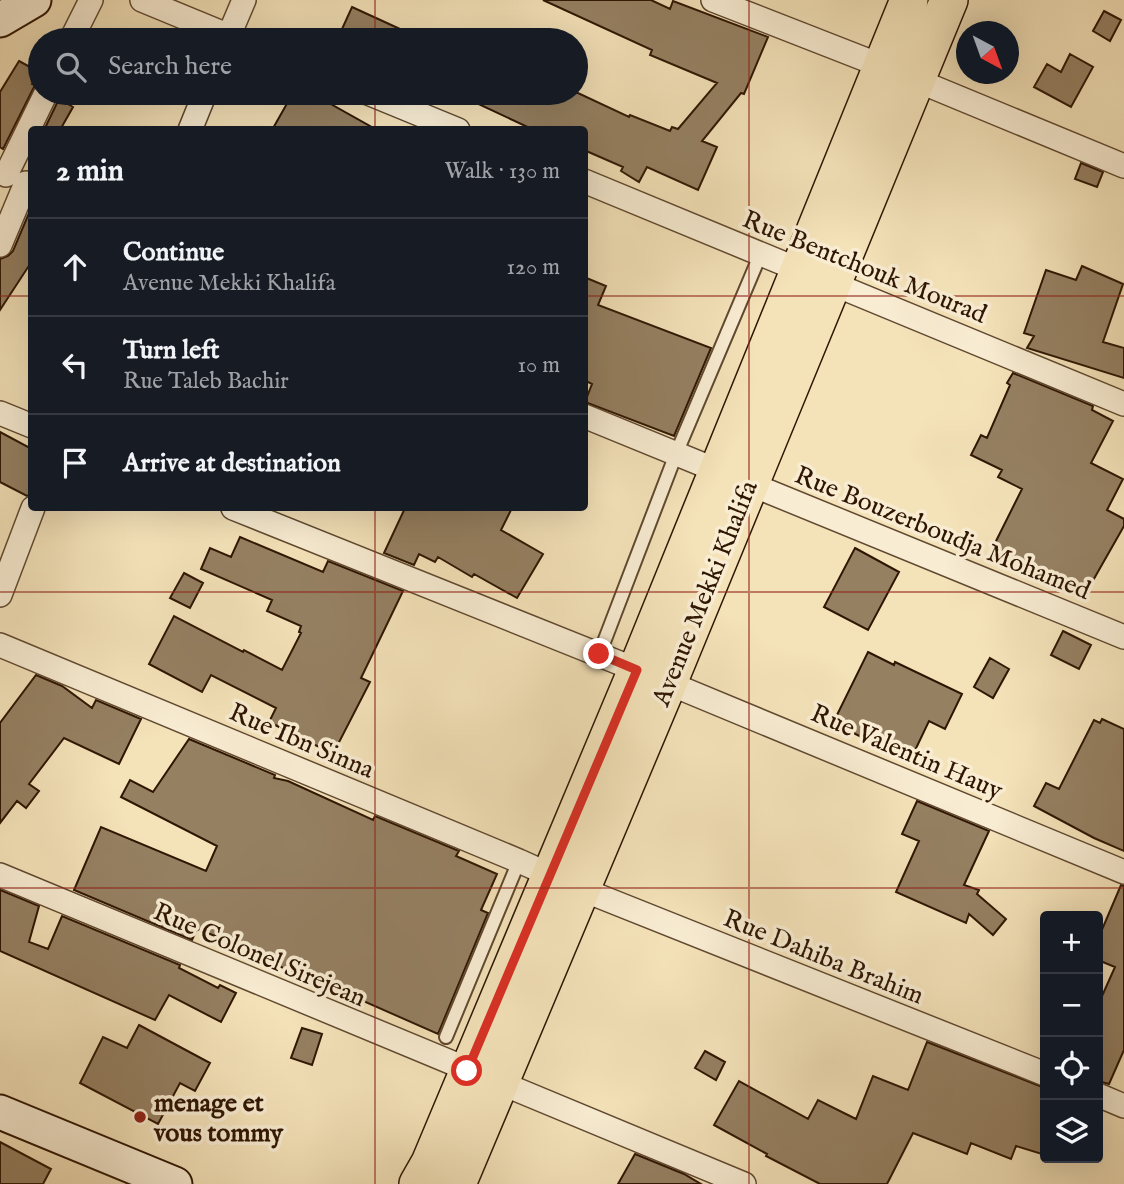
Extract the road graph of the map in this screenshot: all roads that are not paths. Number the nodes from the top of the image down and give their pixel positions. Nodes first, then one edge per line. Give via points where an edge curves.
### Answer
1 (34, 0) edge
2 (91, 0) edge
3 (142, 0) edge
4 (244, 0) edge
5 (713, 0) edge
6 (909, 0) edge
7 (949, 0) edge
8 (0, 20) edge
9 (77, 28) edge
10 (207, 28) edge
11 (235, 28) edge
12 (898, 73) junction
13 (42, 105) edge
14 (200, 105) edge
15 (397, 105) edge
16 (34, 126) edge
17 (192, 126) edge
18 (448, 126) edge
19 (28, 145) edge
20 (1124, 166) edge
21 (16, 179) edge
22 (588, 183) edge
23 (0, 245) edge
24 (761, 253) junction
25 (798, 268) junction
26 (832, 282) junction
27 (1124, 404) edge
28 (0, 413) edge
29 (588, 418) edge
30 (28, 424) edge
31 (676, 454) junction
32 (732, 477) junction
33 (32, 511) edge
34 (241, 511) edge
35 (0, 595) edge
36 (1124, 637) edge
37 (0, 645) edge
38 (599, 654) junction
39 (652, 676) junction
40 (1124, 872) edge
41 (0, 875) edge
42 (550, 875) junction
43 (446, 1037) dead end
44 (1040, 1072) edge
45 (483, 1077) junction
46 (1103, 1097) edge
47 (1124, 1106) edge
48 (0, 1112) edge
49 (172, 1183) edge
50 (418, 1184) edge
51 (457, 1184) edge
52 (744, 1184) edge

1 - 8 main road
2 - 9 street
3 - 10 street
4 - 11 street
5 - 12 street
6 - 12 main road, Avenue Mekki Khalifa
7 - 12 main road, Avenue Mekki Khalifa
12 - 20 street
12 - 25 main road, Avenue Mekki Khalifa
12 - 26 main road, Avenue Mekki Khalifa
13 - 16 street
14 - 17 street
15 - 18 street
19 - 21 street
21 - 23 street
22 - 24 street, Rue Bentchouk Mourad
24 - 25 street, Rue Bentchouk Mourad
24 - 31 lane
25 - 26 street, Rue Bentchouk Mourad
25 - 32 main road, Avenue Mekki Khalifa
26 - 27 street, Rue Bentchouk Mourad
26 - 32 main road, Avenue Mekki Khalifa
28 - 30 street
29 - 31 street, Rue Bouzerboudja Mohamed
31 - 32 street, Rue Bouzerboudja Mohamed
31 - 38 lane
32 - 36 street, Rue Bouzerboudja Mohamed
32 - 39 main road, Avenue Mekki Khalifa
33 - 35 street
34 - 38 street, Rue Valentin Hauy
37 - 42 street, Rue Ibn Sinna
38 - 39 street, Rue Valentin Hauy
39 - 40 street, Rue Valentin Hauy
39 - 42 main road, Avenue Mekki Khalifa
41 - 45 street, Rue Colonel Sirejean
42 - 43 lane
42 - 44 street, Rue Dahiba Brahim
42 - 45 main road, Avenue Mekki Khalifa
45 - 50 main road, Avenue Mekki Khalifa
45 - 51 main road, Avenue Mekki Khalifa
45 - 52 street, Rue Colonel Sirejean
46 - 47 street
48 - 49 main road

